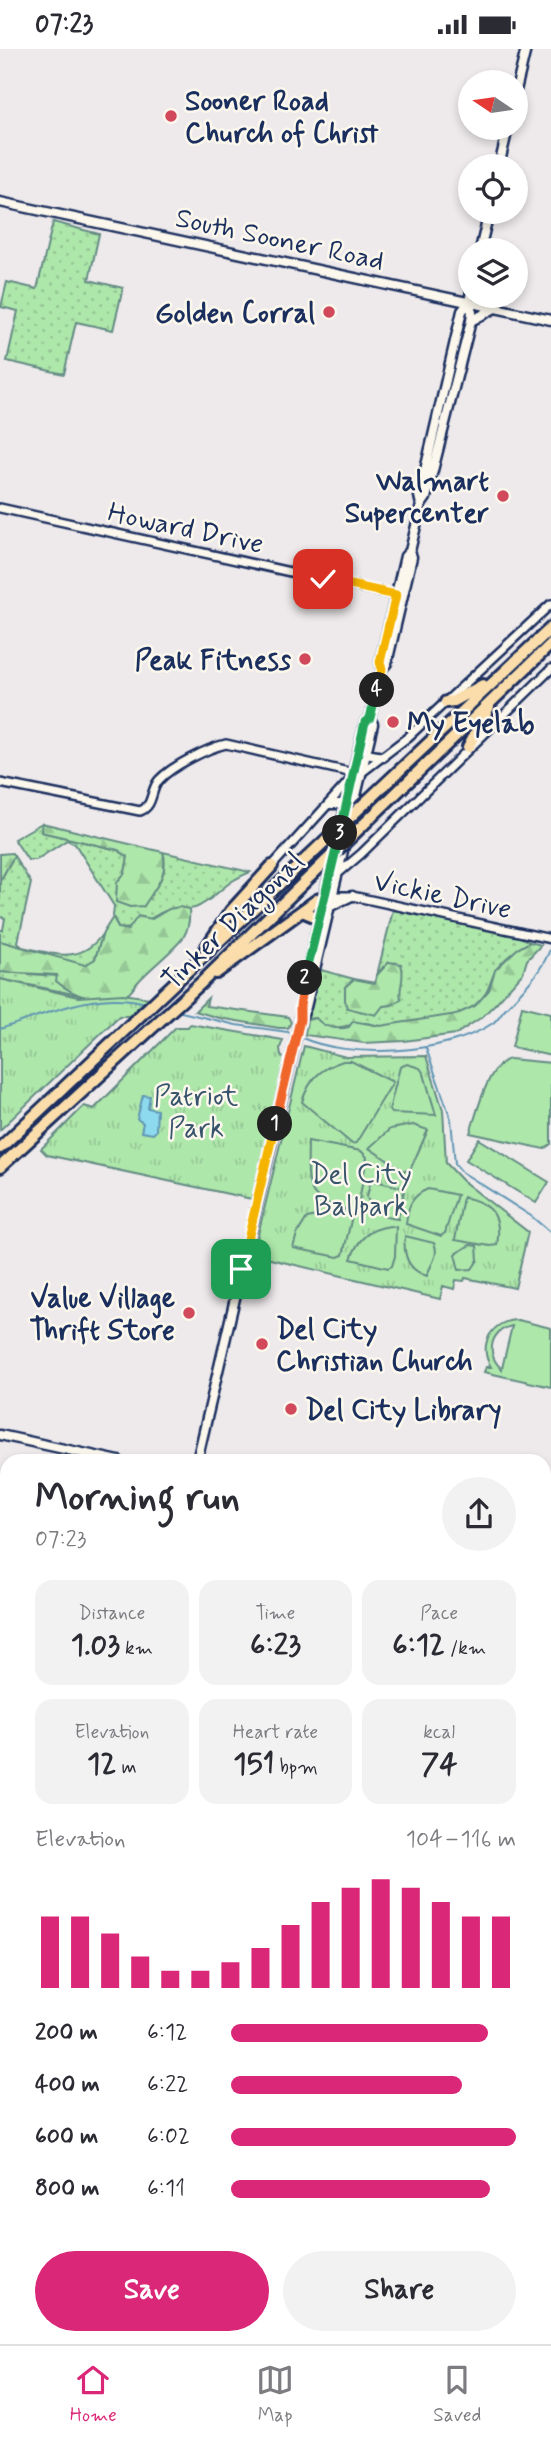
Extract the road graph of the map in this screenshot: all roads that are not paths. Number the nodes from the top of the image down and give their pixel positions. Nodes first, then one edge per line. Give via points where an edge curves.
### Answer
1 (526, 49) edge
2 (521, 70) edge
3 (0, 202) edge
4 (458, 300) edge
5 (464, 308) edge
6 (470, 308) edge
7 (493, 308) edge
8 (499, 308) edge
9 (551, 320) edge
10 (471, 321) junction
11 (444, 406) junction
12 (0, 508) edge
13 (399, 596) junction
14 (551, 604) edge
15 (551, 628) edge
16 (551, 644) edge
17 (551, 669) edge
18 (498, 678) junction
19 (494, 699) junction
20 (446, 702) junction
21 (370, 718) junction
22 (468, 747) junction
23 (366, 754) junction
24 (383, 757) junction
25 (356, 774) junction
26 (0, 783) edge
27 (330, 804) junction
28 (346, 804) junction
29 (272, 866) joint
30 (339, 873) junction
31 (329, 880) junction
32 (352, 896) joint
33 (330, 899) junction
34 (302, 911) junction
35 (319, 921) junction
36 (551, 939) edge
37 (314, 959) junction
38 (199, 960) junction
39 (201, 983) junction
40 (0, 1148) edge
41 (0, 1167) edge
42 (0, 1435) edge
43 (87, 1454) edge
44 (199, 1454) edge

1 - 2 main road
3 - 4 main road, South Sooner Road
5 - 11 main road
6 - 10 main road
7 - 10 main road
8 - 9 main road, South Sooner Road
10 - 11 main road
11 - 13 main road via 426,498 405,556
12 - 13 street, Howard Drive
13 - 21 main road via 387,663
14 - 20 street, Tinker Diagonal
15 - 18 highway, Tinker Diagonal
16 - 19 highway, Tinker Diagonal
17 - 22 street, Tinker Diagonal
18 - 20 highway
18 - 38 highway, Tinker Diagonal, bridge
19 - 22 highway
19 - 39 highway, Tinker Diagonal, bridge
20 - 24 street, Tinker Diagonal
21 - 23 main road via 373,724
21 - 25 main road via 365,722
22 - 30 street, Tinker Diagonal
23 - 24 main road
23 - 25 main road
24 - 25 street, Tinker Diagonal
25 - 26 street via 226,744 177,767 159,781 150,803 140,811
25 - 27 street, Tinker Diagonal
25 - 28 main road
25 - 30 main road
27 - 28 main road
27 - 29 street, Tinker Diagonal
28 - 31 main road
29 - 38 highway via 231,911
30 - 31 street, Tinker Diagonal
30 - 33 main road
31 - 33 main road
32 - 33 main road
32 - 36 street, Vickie Drive
33 - 34 highway via 317,900
33 - 35 main road
33 - 37 main road
34 - 35 highway
34 - 39 highway
35 - 37 main road
37 - 44 main road
38 - 40 highway, Tinker Diagonal
39 - 41 highway, Tinker Diagonal
42 - 43 main road

